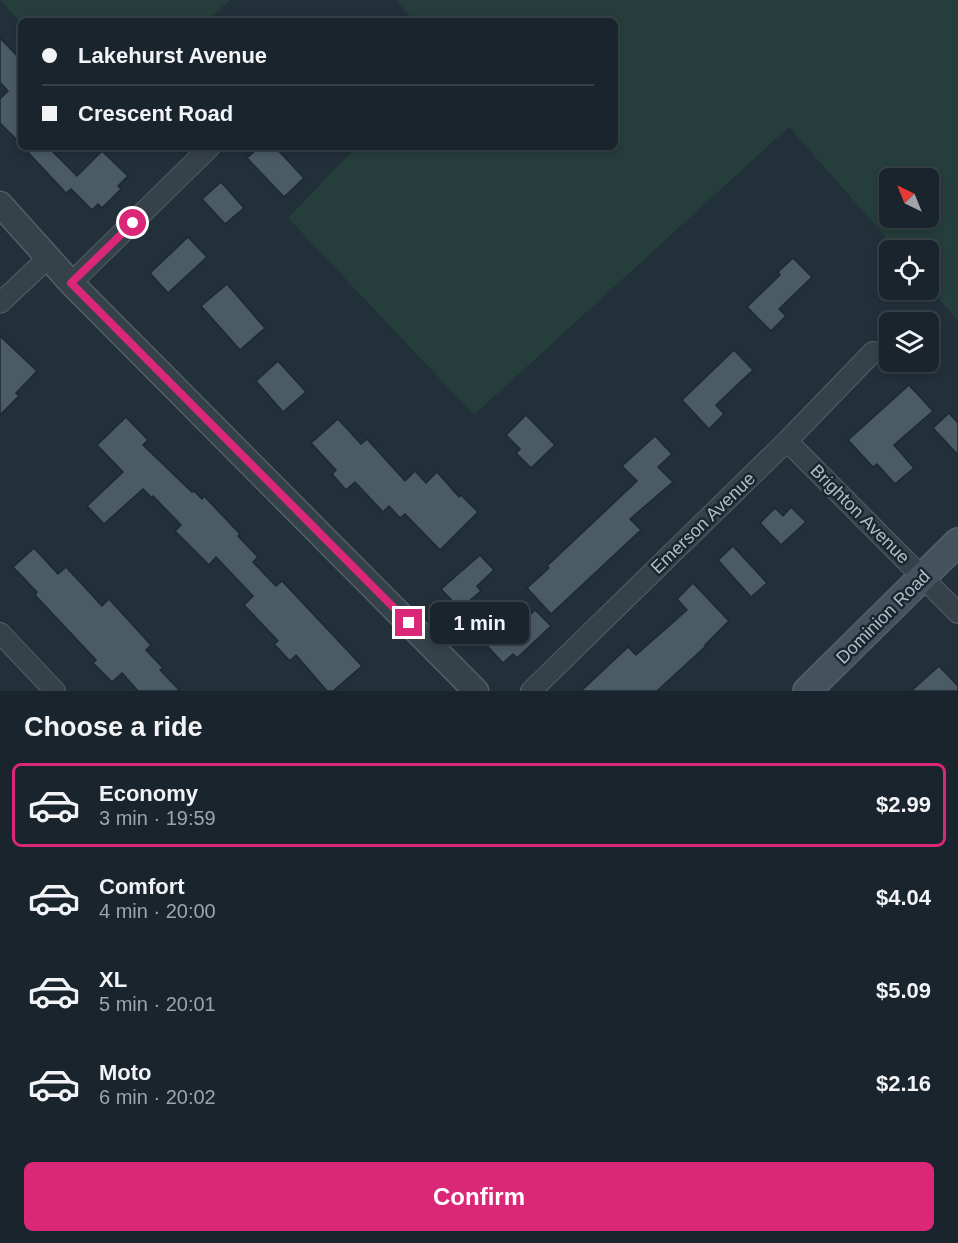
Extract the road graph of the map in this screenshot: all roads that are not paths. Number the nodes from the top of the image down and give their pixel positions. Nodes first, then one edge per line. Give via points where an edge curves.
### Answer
1 (207, 150) edge
2 (0, 204) edge
3 (48, 258) junction
4 (71, 283) junction
5 (0, 303) edge
6 (873, 352) dead end
7 (786, 441) junction
8 (958, 542) edge
9 (923, 576) junction
10 (958, 613) edge
11 (0, 633) edge
12 (55, 691) edge
13 (476, 691) edge
14 (531, 691) edge
15 (807, 691) edge

1 - 4 street
2 - 3 street
3 - 4 street
3 - 5 street
4 - 13 street
6 - 7 street, Emerson Avenue
7 - 9 street, Brighton Avenue
7 - 14 street, Emerson Avenue
8 - 9 main road, Dominion Road
9 - 10 street, Brighton Avenue
9 - 15 main road, Dominion Road
11 - 12 street

